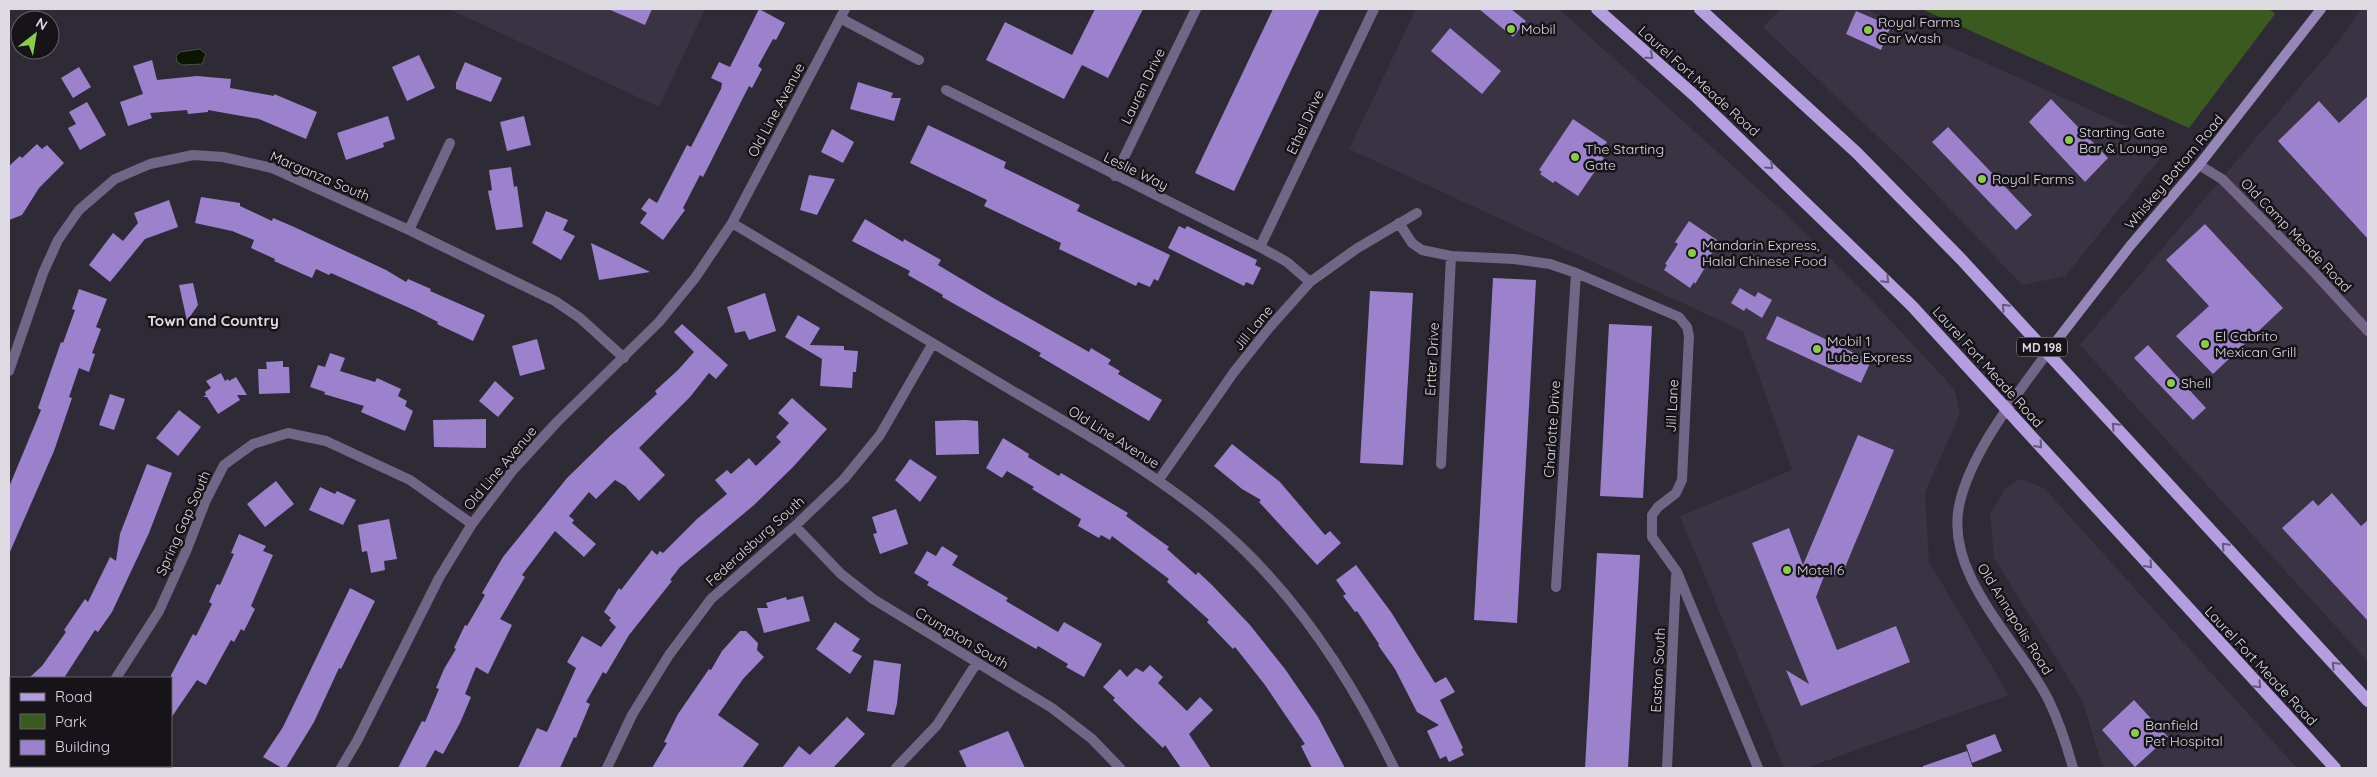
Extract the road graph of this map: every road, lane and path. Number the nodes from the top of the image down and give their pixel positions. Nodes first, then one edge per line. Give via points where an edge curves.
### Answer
1 (1196, 9) edge
2 (1374, 9) edge
3 (1597, 9) edge
4 (1700, 9) edge
5 (2316, 11) edge
6 (842, 14) edge
7 (919, 60) dead end
8 (946, 90) dead end
9 (450, 143) dead end
10 (2199, 165) junction
11 (1115, 176) junction
12 (1417, 213) dead end
13 (732, 223) junction
14 (1399, 223) junction
15 (410, 230) junction
16 (1260, 247) junction
17 (1451, 256) junction
18 (1576, 273) junction
19 (1310, 282) junction
20 (2368, 331) edge
21 (934, 343) junction
22 (2047, 353) junction
23 (624, 358) junction
24 (9, 371) edge
25 (2006, 409) junction
26 (1441, 464) dead end
27 (1158, 481) junction
28 (472, 524) junction
29 (795, 526) junction
30 (1677, 572) junction
31 (1556, 587) dead end
32 (976, 664) junction
33 (117, 677) edge
34 (2368, 701) edge
35 (341, 768) edge
36 (607, 768) edge
37 (896, 768) edge
38 (1120, 768) edge
39 (1394, 768) edge
40 (1667, 768) edge
41 (1758, 768) edge
42 (2073, 768) edge
43 (2335, 768) edge

1 - 11 street, Lauren Drive
2 - 16 street, Ethel Drive
3 -> 25 main road, Laurel Fort Meade Road via 1809,204 1912,306
22 -> 4 main road, MD 198 via 1960,258 1856,153
5 - 10 street, Whiskey Bottom Road
6 - 7 street
6 - 13 street, Old Line Avenue
8 - 11 street, Leslie Way
9 - 15 street
10 - 20 street, Old Camp Meade Road via 2222,179
10 - 22 street, Whiskey Bottom Road
11 - 16 street, Leslie Way
12 - 14 street, Jill Lane
13 - 21 street, Old Line Avenue
13 - 23 street, Old Line Avenue via 689,286
14 - 17 street, Jill Lane via 1422,250
14 - 19 street, Jill Lane
15 - 23 street, Marganza South via 555,301 580,318
15 - 24 street, Marganza South via 272,168 223,157 193,155 150,164 115,179 79,210 58,240 43,272
16 - 19 street, Leslie Way via 1287,262
17 - 18 street, Jill Lane via 1523,260 1550,264
17 - 26 street, Ertter Drive
18 - 30 street, Jill Lane via 1679,317 1687,327 1682,480 1676,493 1652,515 1651,527 1652,537
18 - 31 street, Charlotte Drive
19 - 27 street, Jill Lane via 1234,372
21 - 27 street, Old Line Avenue
21 - 29 street, Federalsburg South via 880,435 844,479
22 - 25 street, Old Annapolis Road
34 -> 22 main road, MD 198
23 - 28 street, Old Line Avenue via 513,470
25 - 42 street, Old Annapolis Road via 1970,473 1959,506 1958,531 1966,566 1984,602 2048,700
25 -> 43 main road, Laurel Fort Meade Road
27 - 39 street, Old Line Avenue via 1207,517 1296,608 1331,656 1371,721
28 - 33 street, Spring Gap South via 410,480 326,441 288,433 253,444 224,466 206,500 159,611
28 - 35 street, Old Line Avenue via 439,578
29 - 32 street, Crumpton South via 841,574 873,600
29 - 36 street, Federalsburg South via 711,600 669,655 632,716
30 - 40 street, Easton South
30 - 41 street, Jill Lane
32 - 37 street via 937,725
32 - 38 street, Crumpton South via 1052,708 1092,739

